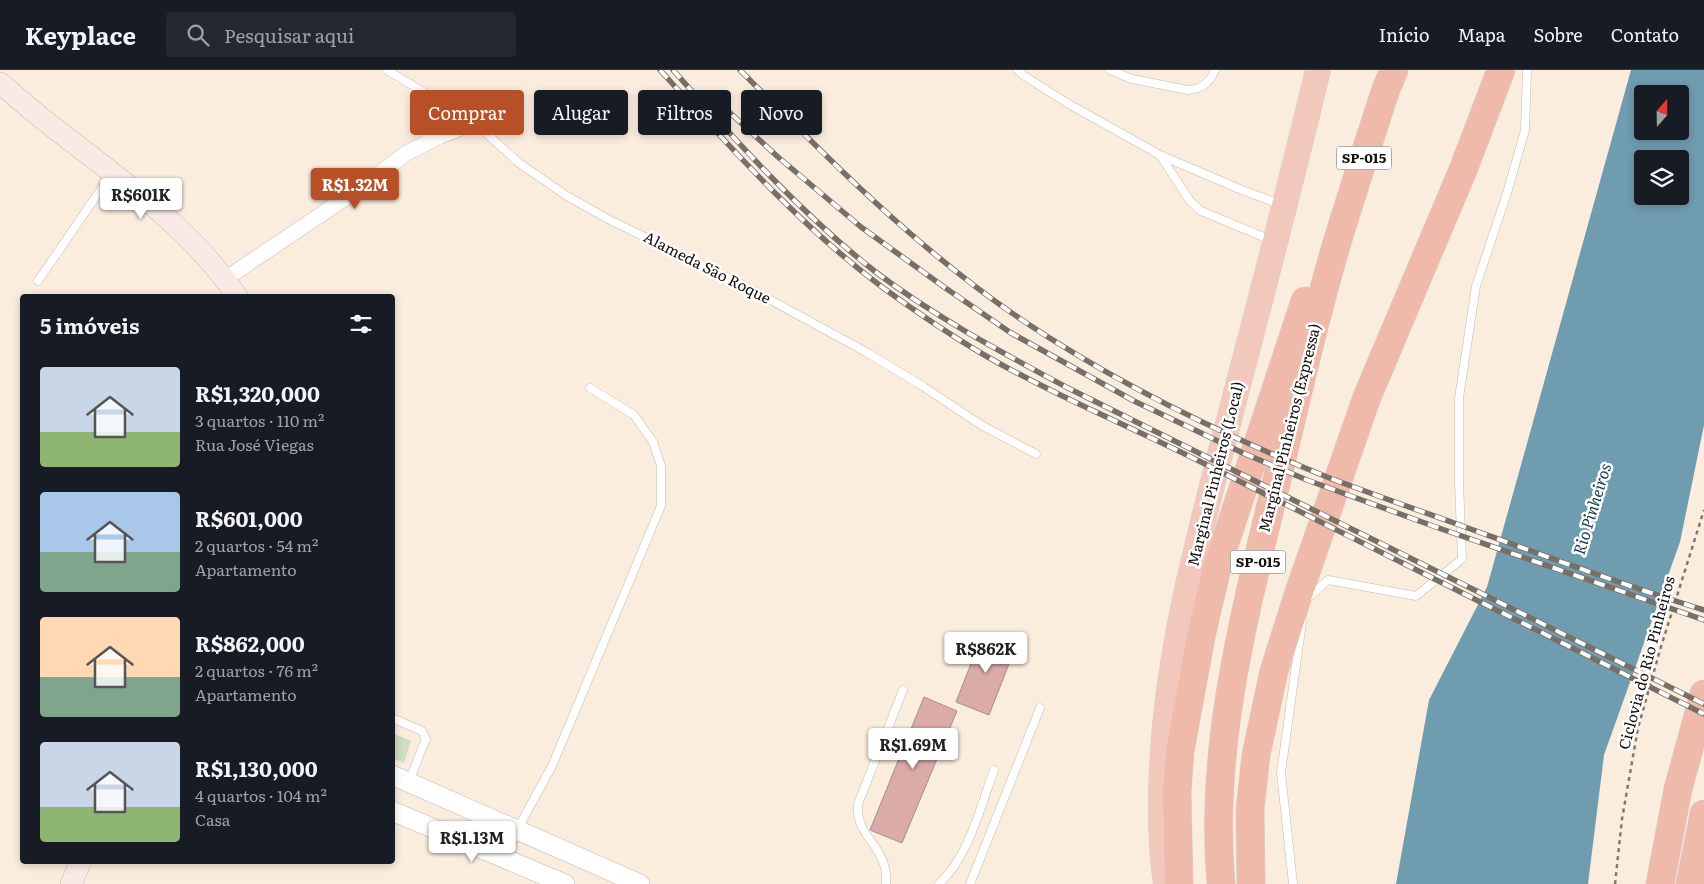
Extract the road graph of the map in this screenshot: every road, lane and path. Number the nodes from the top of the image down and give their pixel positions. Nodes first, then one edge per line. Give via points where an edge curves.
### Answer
1 (387, 70) edge
2 (1018, 70) edge
3 (1110, 70) edge
4 (1215, 70) edge
5 (1318, 70) edge
6 (1394, 70) edge
7 (1501, 70) edge
8 (1527, 70) edge
9 (0, 83) edge
10 (420, 90) edge
11 (0, 98) edge
12 (59, 132) junction
13 (443, 135) edge
14 (487, 135) edge
15 (1160, 155) junction
16 (112, 173) junction
17 (1284, 205) junction
18 (1275, 241) junction
19 (1336, 246) junction
20 (38, 281) dead end
21 (231, 288) edge
22 (590, 388) dead end
23 (1036, 454) dead end
24 (1704, 510) edge
25 (903, 690) dead end
26 (1704, 694) edge
27 (1040, 708) dead end
28 (395, 719) edge
29 (994, 770) dead end
30 (401, 778) edge
31 (395, 812) edge
32 (1704, 814) edge
33 (517, 830) junction
34 (505, 859) junction
35 (80, 864) edge
36 (71, 884) edge
37 (565, 884) edge
38 (640, 884) edge
39 (886, 884) edge
40 (939, 884) edge
41 (970, 884) edge
42 (1166, 884) edge
43 (1179, 884) edge
44 (1221, 884) edge
45 (1251, 884) edge
46 (1293, 884) edge
47 (1615, 884) edge
48 (1660, 884) edge
49 (1690, 884) edge

1 - 10 lane, Alameda São Roque
2 - 15 lane via 1067,103
3 - 4 lane via 1132,79 1188,90 1206,84
5 - 17 highway, Marginal Pinheiros (Local)
6 - 19 highway, Marginal Pinheiros (Expressa) / SP-015
7 - 45 highway via 1463,170 1367,397 1274,671 1256,754 1250,810
8 - 46 lane via 1525,130 1508,193 1476,286 1460,398 1462,559 1416,596 1328,580 1305,601 1281,773
9 - 12 main road
11 - 12 main road
12 - 16 main road
13 - 21 street via 405,154
14 - 23 lane, Alameda São Roque via 519,163 567,196 745,286 866,352 982,425
15 - 17 lane
15 - 18 lane via 1190,201 1201,211
16 - 20 lane
16 - 21 main road via 184,235
17 - 18 highway, Marginal Pinheiros (Local)
18 - 42 highway, Marginal Pinheiros (Local) via 1192,565 1173,659 1163,736 1160,805
19 - 43 highway via 1317,274 1296,327 1218,564 1180,751 1177,792
19 - 44 highway, Marginal Pinheiros (Expressa) / SP-015 via 1263,537 1231,686 1222,747 1219,806
22 - 33 lane via 634,415 653,442 661,466 661,506 552,766
24 - 47 path, Ciclovia do Rio Pinheiros via 1638,728 1622,819
25 - 39 lane via 857,812 861,828 885,864
26 - 48 highway via 1678,789
27 - 41 lane
28 - 30 lane via 422,731 426,739
29 - 40 lane via 965,848 955,867
30 - 33 street
31 - 34 street
32 - 49 highway
33 - 34 lane
33 - 38 street
34 - 37 street
35 - 36 main road

